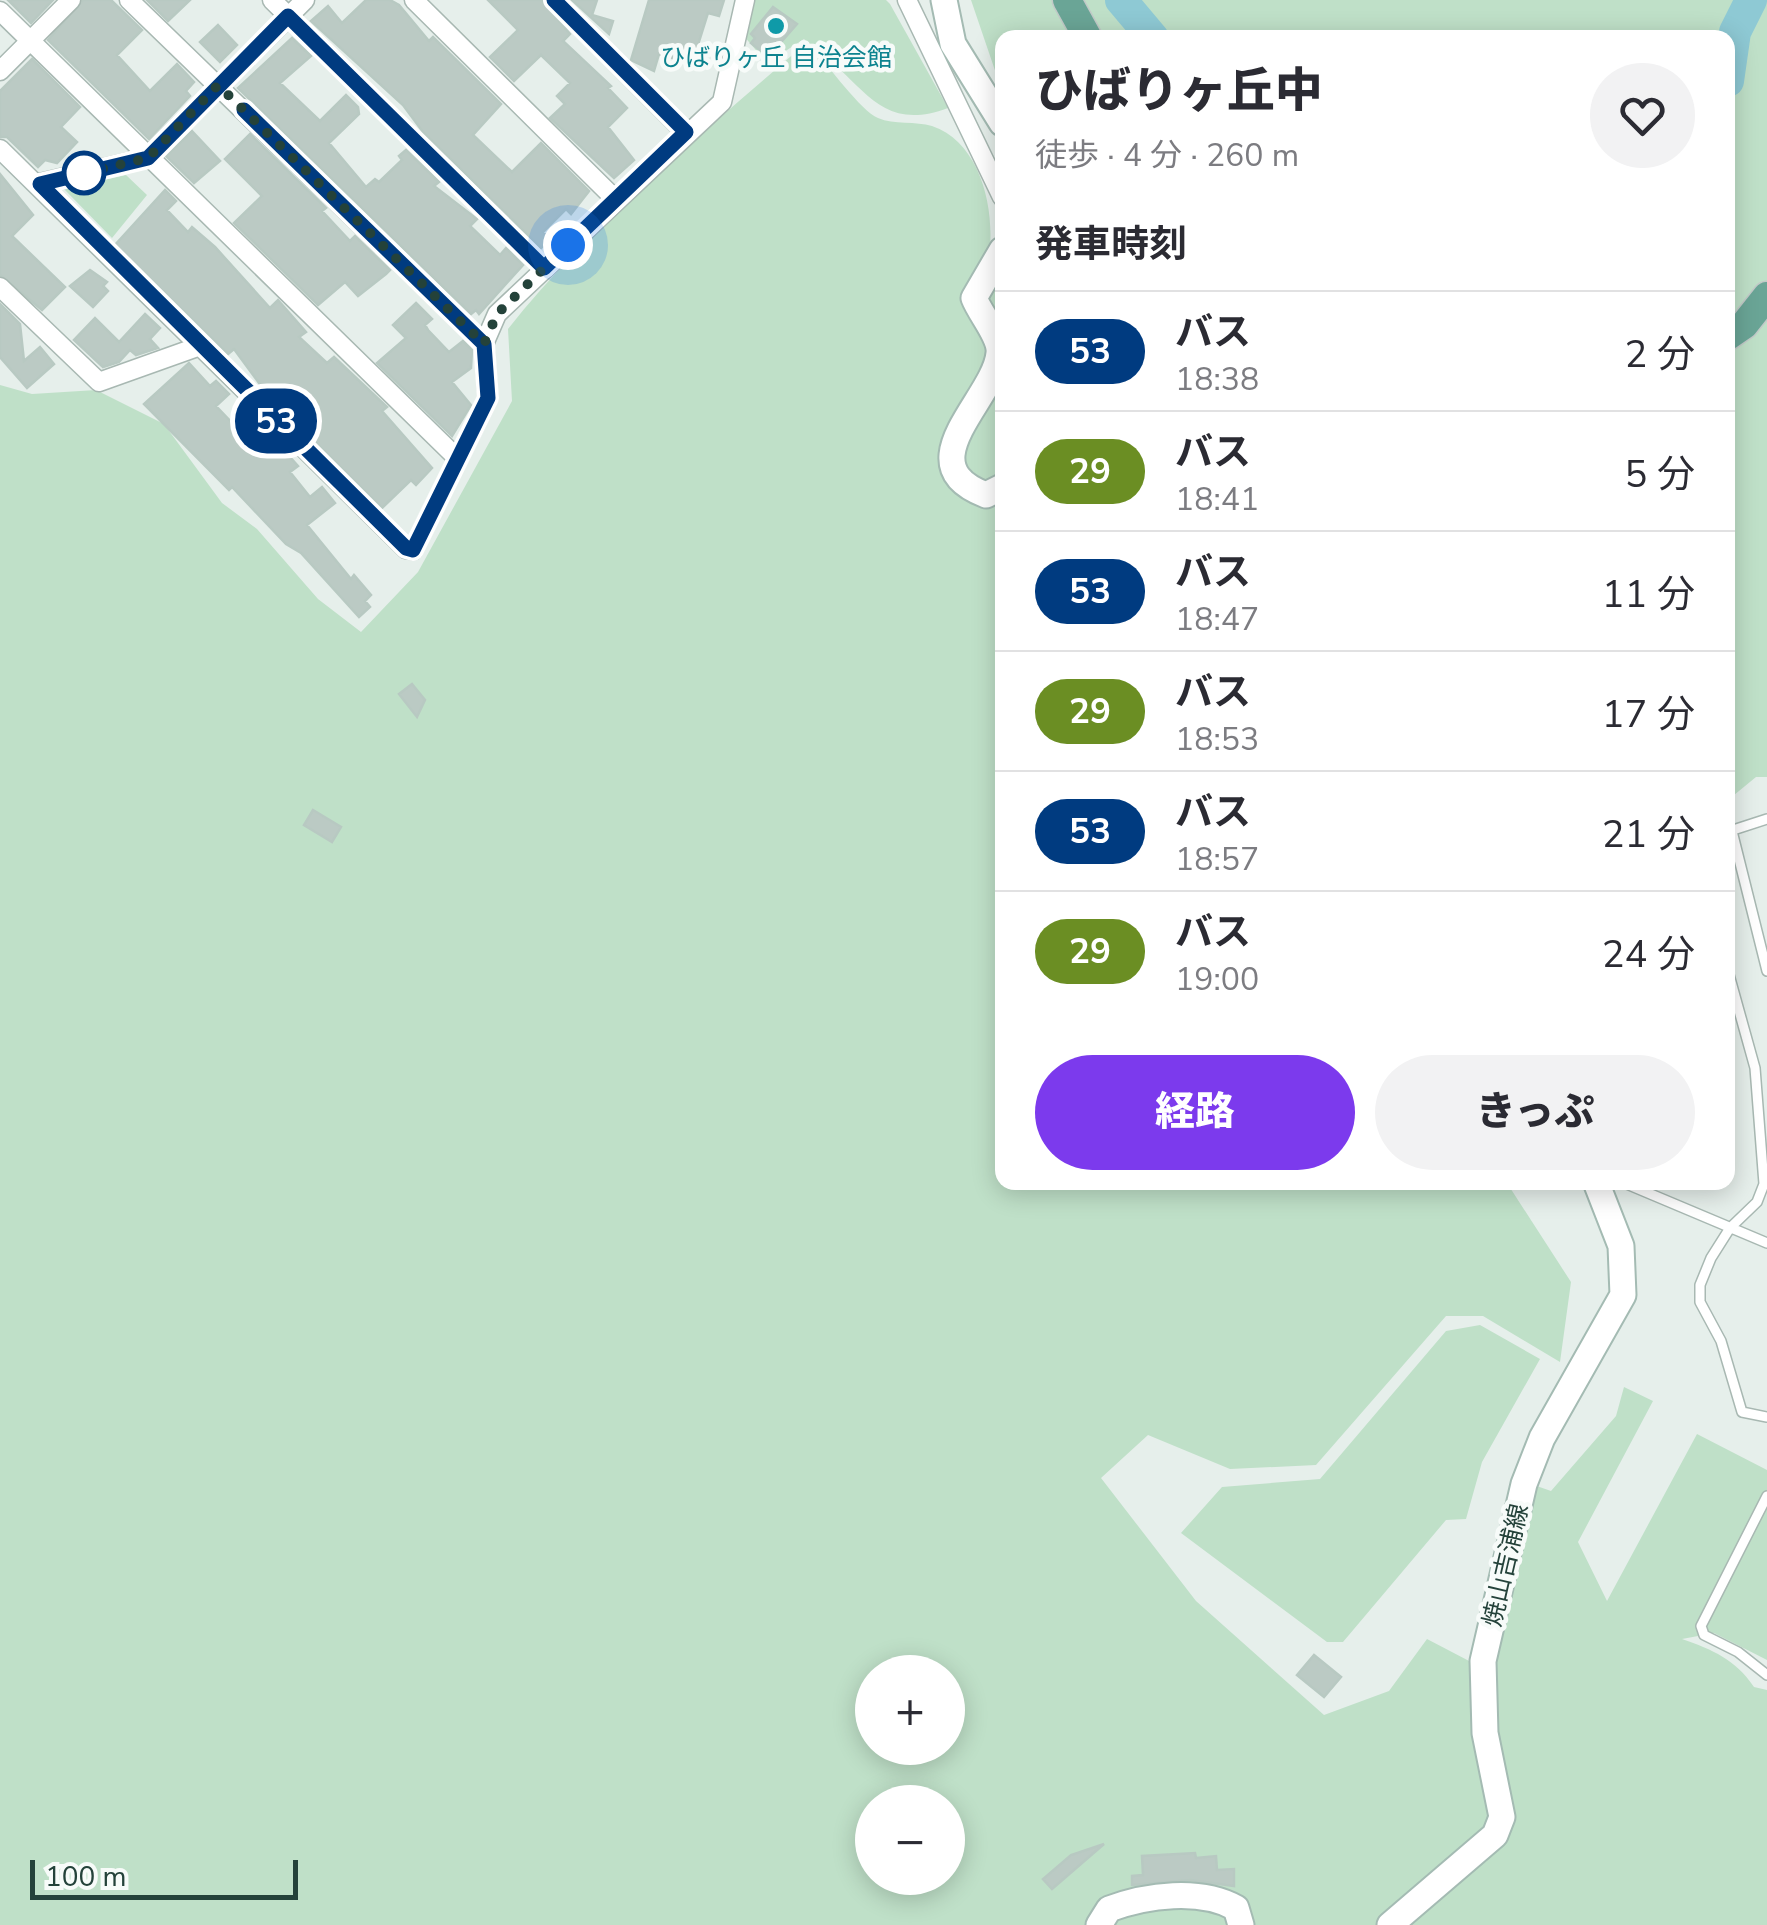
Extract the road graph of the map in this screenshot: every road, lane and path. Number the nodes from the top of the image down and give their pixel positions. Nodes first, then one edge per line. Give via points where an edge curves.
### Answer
1 (71, 0) edge
2 (129, 0) edge
3 (272, 0) edge
4 (304, 0) edge
5 (414, 0) edge
6 (554, 0) edge
7 (746, 0) edge
8 (908, 0) edge
9 (944, 0) edge
10 (1066, 0) edge
11 (0, 11) edge
12 (288, 16) junction
13 (1083, 30) edge
14 (30, 41) junction
15 (0, 71) edge
16 (218, 85) junction
17 (995, 112) edge
18 (686, 132) junction
19 (0, 149) edge
20 (148, 158) junction
21 (995, 182) edge
22 (40, 184) junction
23 (615, 199) junction
24 (995, 262) edge
25 (544, 268) junction
26 (0, 288) edge
27 (1767, 296) edge
28 (1735, 331) edge
29 (995, 338) edge
30 (484, 344) junction
31 (200, 346) junction
32 (995, 370) edge
33 (458, 458) junction
34 (995, 491) edge
35 (1767, 819) edge
36 (1735, 830) edge
37 (1735, 851) edge
38 (1767, 971) edge
39 (1735, 996) edge
40 (1599, 1190) edge
41 (1641, 1190) edge
42 (1730, 1228) junction
43 (1767, 1243) edge
44 (1767, 1417) edge
45 (1767, 1496) edge
46 (1767, 1675) edge
47 (1099, 1925) edge
48 (1242, 1925) edge
49 (1390, 1925) edge

1 - 14 street
2 - 16 street
3 - 12 street
4 - 12 street
5 - 23 street
6 - 18 street
7 - 18 street via 722,102
8 - 21 street
9 - 17 main road via 952,44
10 - 13 main road
11 - 14 street
12 - 16 street
12 - 25 street
14 - 15 street
14 - 20 street
16 - 20 street
16 - 30 street
18 - 23 street
19 - 22 street
20 - 22 street
20 - 33 street
22 - 31 street
23 - 25 street
24 - 29 main road via 974,298
25 - 30 street via 497,314
26 - 31 street via 100,382
27 - 28 main road
30 - 33 street via 488,398
31 - 33 street via 406,548 413,550
32 - 34 main road via 955,434 952,453 956,473 970,489
35 - 36 lane
37 - 38 lane
39 - 42 lane via 1755,1068 1764,1184
40 - 49 main road, 焼山吉浦線 via 1621,1246 1622,1294 1542,1438 1524,1484 1483,1661 1485,1733 1502,1817 1495,1836
41 - 42 lane
42 - 43 lane
42 - 44 lane via 1711,1258 1700,1302 1721,1341 1742,1412
45 - 46 lane via 1701,1626 1704,1635
47 - 48 main road via 1110,1909 1173,1896 1218,1898 1236,1908

